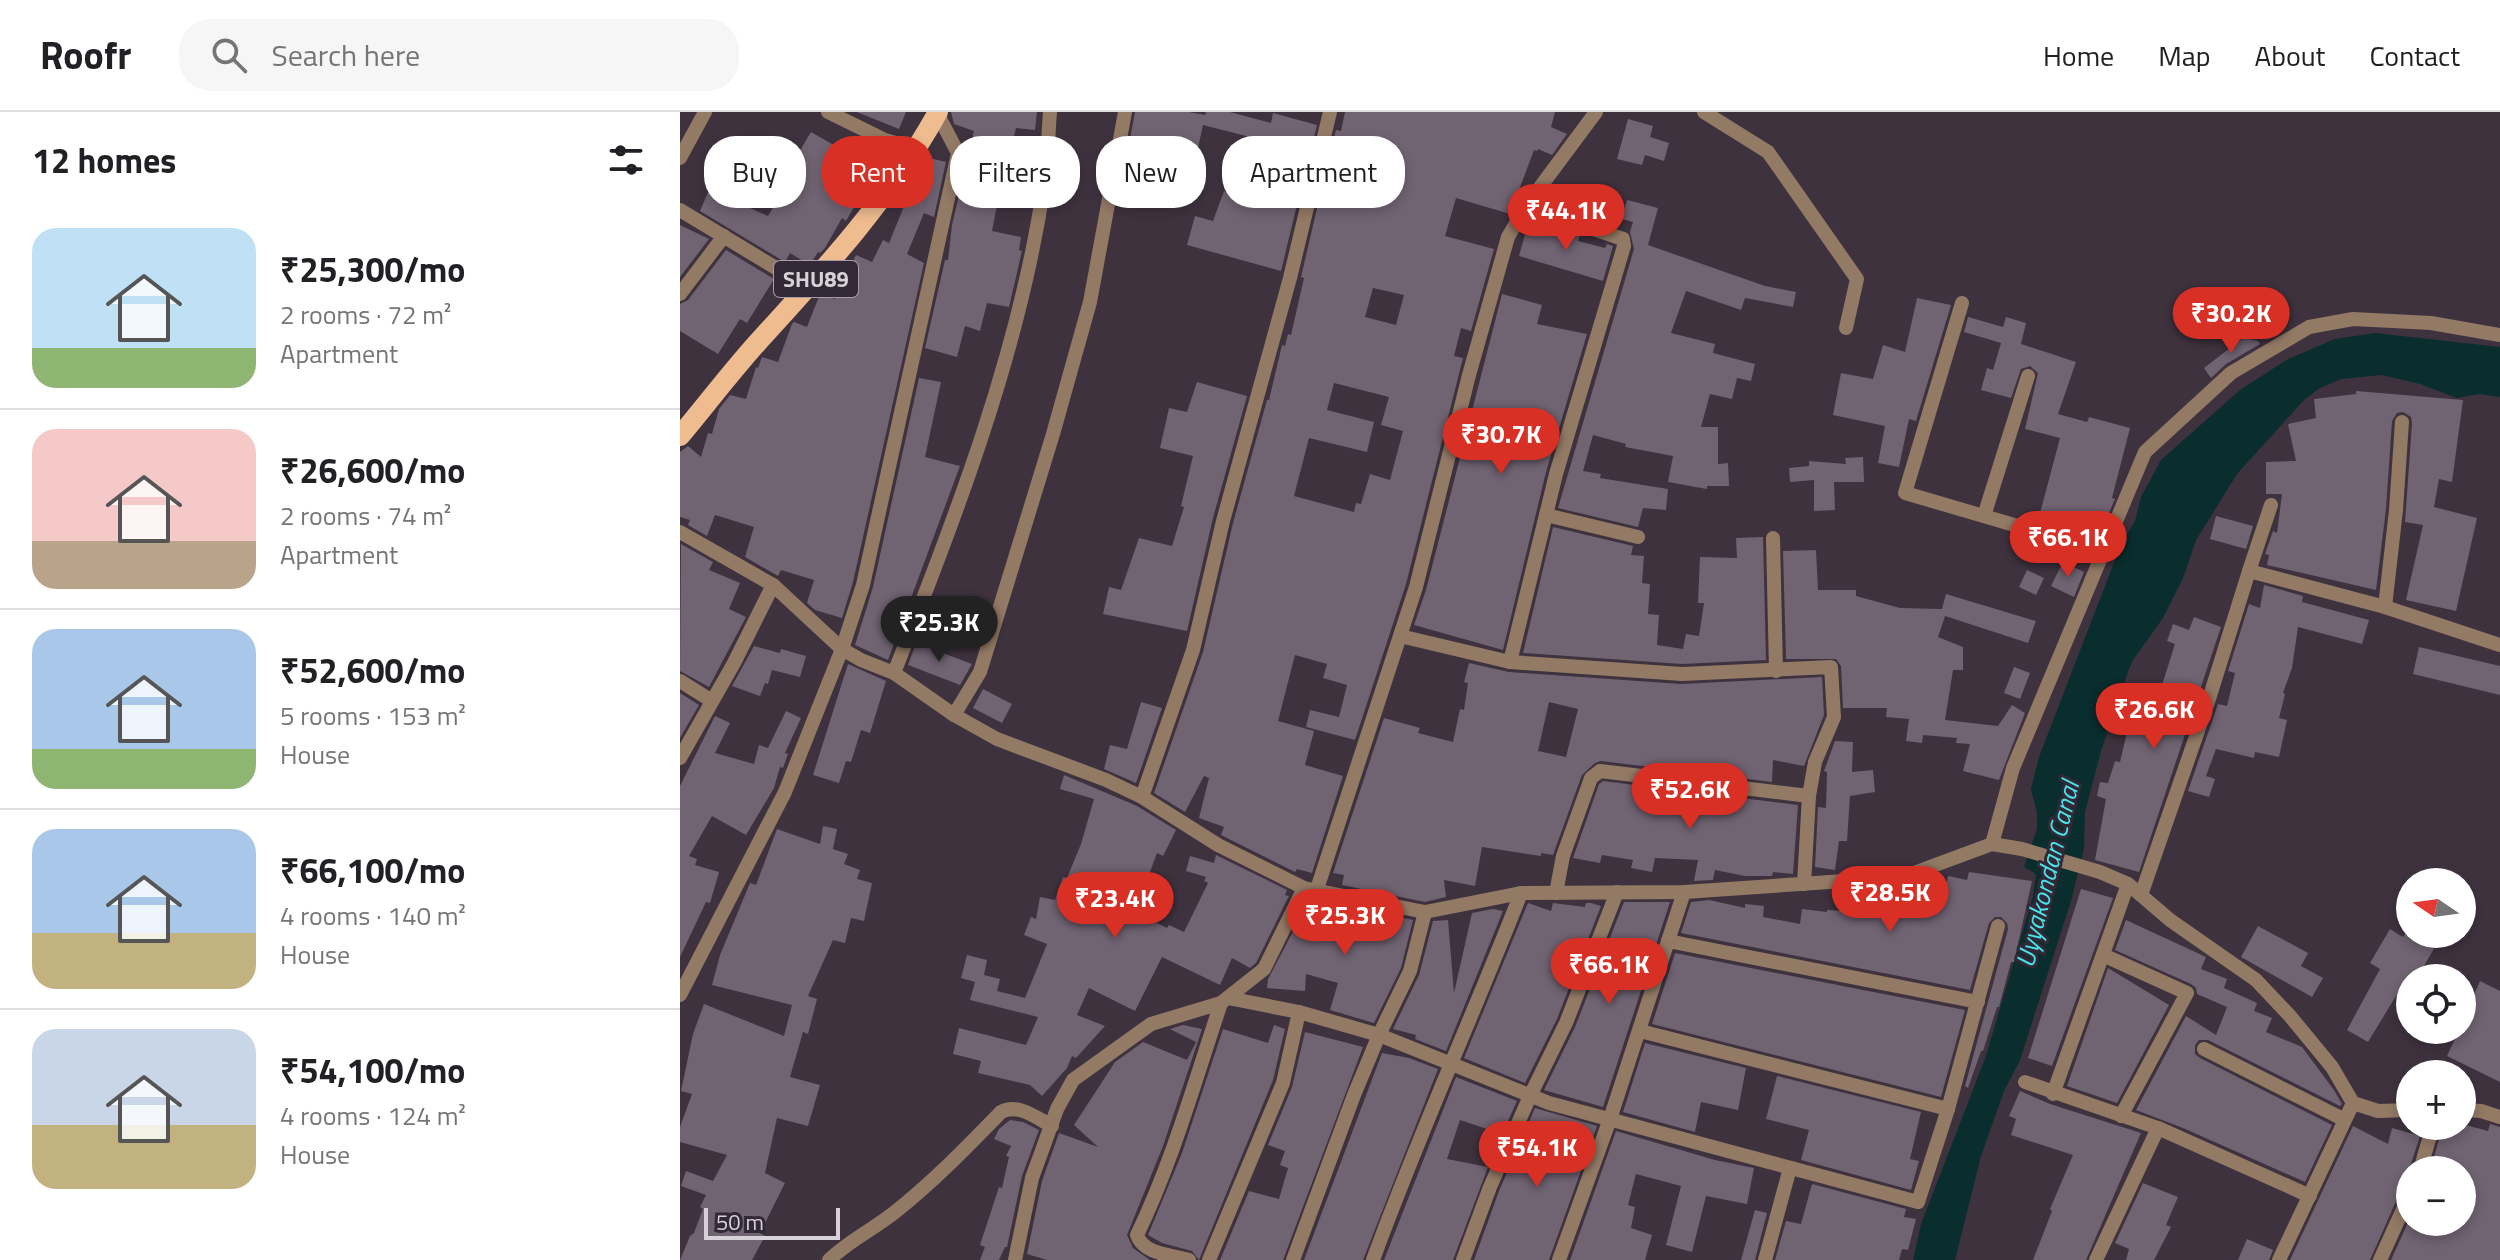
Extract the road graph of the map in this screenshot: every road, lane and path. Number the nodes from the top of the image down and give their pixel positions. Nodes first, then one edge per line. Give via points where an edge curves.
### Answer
1 (705, 112) edge
2 (828, 112) edge
3 (938, 112) edge
4 (1050, 112) edge
5 (1125, 112) edge
6 (1330, 112) edge
7 (1596, 112) edge
8 (1704, 112) edge
9 (877, 136) edge
10 (924, 136) edge
11 (680, 158) edge
12 (1526, 206) junction
13 (871, 208) edge
14 (680, 210) edge
15 (724, 236) junction
16 (809, 288) junction
17 (680, 294) edge
18 (1962, 303) dead end
19 (1846, 328) dead end
20 (2500, 335) edge
21 (2028, 376) dead end
22 (2402, 422) dead end
23 (680, 436) edge
24 (2271, 505) dead end
25 (1546, 515) junction
26 (1984, 516) junction
27 (680, 532) edge
28 (1638, 537) dead end
29 (1773, 538) dead end
30 (2103, 551) junction
31 (2249, 571) junction
32 (773, 585) junction
33 (2385, 607) junction
34 (1400, 636) junction
35 (2500, 645) edge
36 (842, 649) junction
37 (1510, 662) junction
38 (1776, 671) junction
39 (894, 673) junction
40 (680, 681) edge
41 (712, 701) junction
42 (954, 715) junction
43 (680, 758) edge
44 (1809, 796) junction
45 (1142, 797) junction
46 (1992, 844) junction
47 (1804, 884) junction
48 (2128, 884) junction
49 (1311, 889) junction
50 (1617, 892) junction
51 (1684, 892) junction
52 (1521, 893) junction
53 (1556, 893) junction
54 (2141, 895) junction
55 (1425, 912) junction
56 (1998, 926) dead end
57 (1668, 941) junction
58 (2103, 955) junction
59 (680, 995) edge
60 (1224, 1000) junction
61 (1978, 1002) junction
62 (1299, 1012) junction
63 (1640, 1031) junction
64 (1379, 1035) junction
65 (2204, 1049) dead end
66 (1451, 1063) junction
67 (2025, 1082) dead end
68 (2053, 1094) junction
69 (1530, 1096) junction
70 (2353, 1103) junction
71 (1948, 1109) junction
72 (2396, 1110) edge
73 (2476, 1111) edge
74 (2121, 1116) junction
75 (2500, 1117) edge
76 (1610, 1119) junction
77 (2343, 1119) junction
78 (1052, 1126) junction
79 (2158, 1128) junction
80 (1790, 1168) junction
81 (2310, 1196) junction
82 (2396, 1225) edge
83 (829, 1260) edge
84 (1017, 1260) edge
85 (1189, 1260) edge
86 (1209, 1260) edge
87 (1293, 1260) edge
88 (1373, 1260) edge
89 (1463, 1260) edge
90 (1559, 1260) edge
91 (1765, 1260) edge
92 (2096, 1260) edge
93 (2279, 1260) edge
94 (2380, 1260) edge

1 - 11 street
2 - 9 street
3 - 10 main road, SHU89
3 - 36 street via 958,153 863,585
4 - 39 street via 1045,184 989,419
5 - 42 street via 1090,302 1053,434 980,672
6 - 45 street via 1193,650
7 - 12 street
8 - 19 street via 1768,152 1857,279
12 - 25 street via 1623,239 1624,246
12 - 34 street via 1508,237
13 - 16 main road, SHU89
14 - 15 street
15 - 16 street
15 - 17 street
16 - 23 main road, SHU89
18 - 26 street via 1905,493
20 - 30 street via 2431,323 2353,319 2309,327 2231,373 2145,452
21 - 26 street
22 - 33 street
24 - 31 street
25 - 28 street
25 - 37 street
26 - 30 street
27 - 32 street
29 - 38 street
30 - 46 street via 2013,768
31 - 33 street
31 - 54 street
32 - 36 street
32 - 41 street
33 - 35 street
34 - 37 street
34 - 49 street
36 - 39 street
36 - 59 street via 785,792
37 - 38 street via 1682,674
38 - 44 street via 1831,667 1834,717 1815,762
39 - 42 street
40 - 41 street
41 - 43 street
42 - 45 street via 997,739
44 - 47 street
44 - 53 street via 1600,771 1591,778 1563,856
45 - 49 street via 1218,845
46 - 47 street via 1903,877
46 - 48 street via 2090,868
47 - 51 street
48 - 54 street
48 - 58 street
49 - 55 street
49 - 60 street via 1264,969
50 - 51 street
50 - 53 street
50 - 69 street via 1566,1023
51 - 57 street
52 - 53 street
52 - 55 street
52 - 66 street
54 - 70 street via 2256,980 2332,1067
55 - 64 street via 1410,971
56 - 61 street
57 - 61 street
57 - 63 street
58 - 68 street
58 - 74 street via 2187,993
60 - 62 street
60 - 78 street via 1151,1024 1073,1080
60 - 85 street via 1177,1140 1137,1235 1147,1249
61 - 71 street
62 - 64 street
62 - 86 street via 1283,1083
63 - 71 street
63 - 76 street
64 - 66 street
64 - 87 street
65 - 77 street
66 - 69 street
66 - 88 street
67 - 68 street
68 - 74 street
69 - 76 street
69 - 89 street
70 - 72 street
70 - 77 street
71 - 80 street via 1918,1202
73 - 75 street
74 - 79 street
76 - 80 street
76 - 90 street
77 - 81 street
78 - 83 street via 1017,1108 1001,1112 894,1213
78 - 84 street via 1032,1178
79 - 81 street
79 - 92 street
80 - 91 street
81 - 93 street
82 - 94 street

